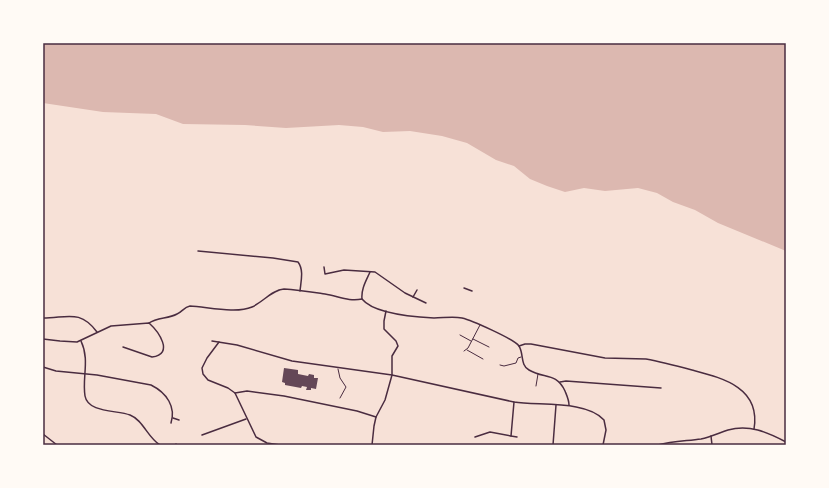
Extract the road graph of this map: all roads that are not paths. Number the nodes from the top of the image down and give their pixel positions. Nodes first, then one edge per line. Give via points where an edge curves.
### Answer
1 (198, 251) dead end
2 (324, 267) dead end
3 (370, 272) junction
4 (464, 288) dead end
5 (417, 290) dead end
6 (300, 291) junction
7 (472, 291) dead end
8 (413, 297) junction
9 (362, 299) junction
10 (426, 303) dead end
11 (386, 311) junction
12 (43, 318) edge
13 (149, 323) junction
14 (480, 324) junction
15 (98, 332) junction
16 (460, 335) dead end
17 (43, 339) edge
18 (472, 340) junction
19 (81, 341) junction
20 (212, 341) dead end
21 (219, 342) junction
22 (519, 346) junction
23 (123, 347) dead end
24 (489, 347) dead end
25 (466, 350) junction
26 (464, 351) dead end
27 (522, 357) junction
28 (483, 359) dead end
29 (500, 365) dead end
30 (43, 367) edge
31 (338, 368) junction
32 (86, 374) junction
33 (538, 374) junction
34 (392, 375) junction
35 (560, 382) junction
36 (536, 386) dead end
37 (661, 388) dead end
38 (235, 393) junction
39 (340, 398) dead end
40 (514, 402) junction
41 (556, 404) junction
42 (569, 405) junction
43 (376, 417) junction
44 (173, 418) junction
45 (246, 419) junction
46 (179, 420) dead end
47 (171, 423) dead end
48 (754, 428) junction
49 (43, 434) edge
50 (202, 436) dead end
51 (511, 436) junction
52 (711, 436) junction
53 (475, 437) dead end
54 (517, 437) dead end
55 (786, 442) edge
56 (57, 445) edge
57 (160, 445) edge
58 (280, 445) edge
59 (372, 445) edge
60 (553, 445) edge
61 (603, 445) edge
62 (658, 445) edge
63 (712, 445) edge

1 - 6 street via 293,260 301,266
2 - 3 street via 325,274 344,270
3 - 8 street via 377,272
3 - 9 street via 362,290
4 - 7 street
5 - 8 street
6 - 9 street via 349,300
6 - 13 street via 284,288 257,305 243,310 186,306 176,315
8 - 10 street
9 - 11 street via 369,306
11 - 14 street via 418,317 462,318
11 - 34 street via 384,329 398,346 392,356
12 - 15 street via 79,317
13 - 15 street via 112,326
13 - 23 street via 163,341 161,354 152,357
14 - 18 lane
14 - 22 street
15 - 19 street
16 - 18 lane
17 - 19 street
18 - 24 lane
18 - 25 lane
19 - 32 street via 86,358
20 - 21 street
21 - 31 street via 292,361
21 - 38 street via 205,361 203,374 208,380
22 - 27 street
22 - 48 street via 528,344 605,358 652,360 724,380 748,398 754,415
25 - 26 lane
25 - 28 lane
27 - 29 lane via 518,358 516,363
27 - 33 street via 526,368
30 - 32 street
31 - 34 street
31 - 39 lane via 340,378 346,387
32 - 44 street via 158,388 171,404
32 - 57 street via 84,394 89,405 132,415
33 - 35 street
33 - 36 lane
34 - 40 street
34 - 43 street via 385,400
35 - 37 street
35 - 42 street
38 - 43 street via 297,398
38 - 45 street
40 - 41 street
40 - 51 street
41 - 42 street
41 - 60 street
42 - 61 street via 602,418 606,427
43 - 59 street
44 - 46 street
44 - 47 street
45 - 50 street
45 - 58 street via 256,437
48 - 52 street via 737,428
48 - 55 street
49 - 56 street
51 - 53 street via 490,432
51 - 54 street
52 - 62 street
52 - 63 street

